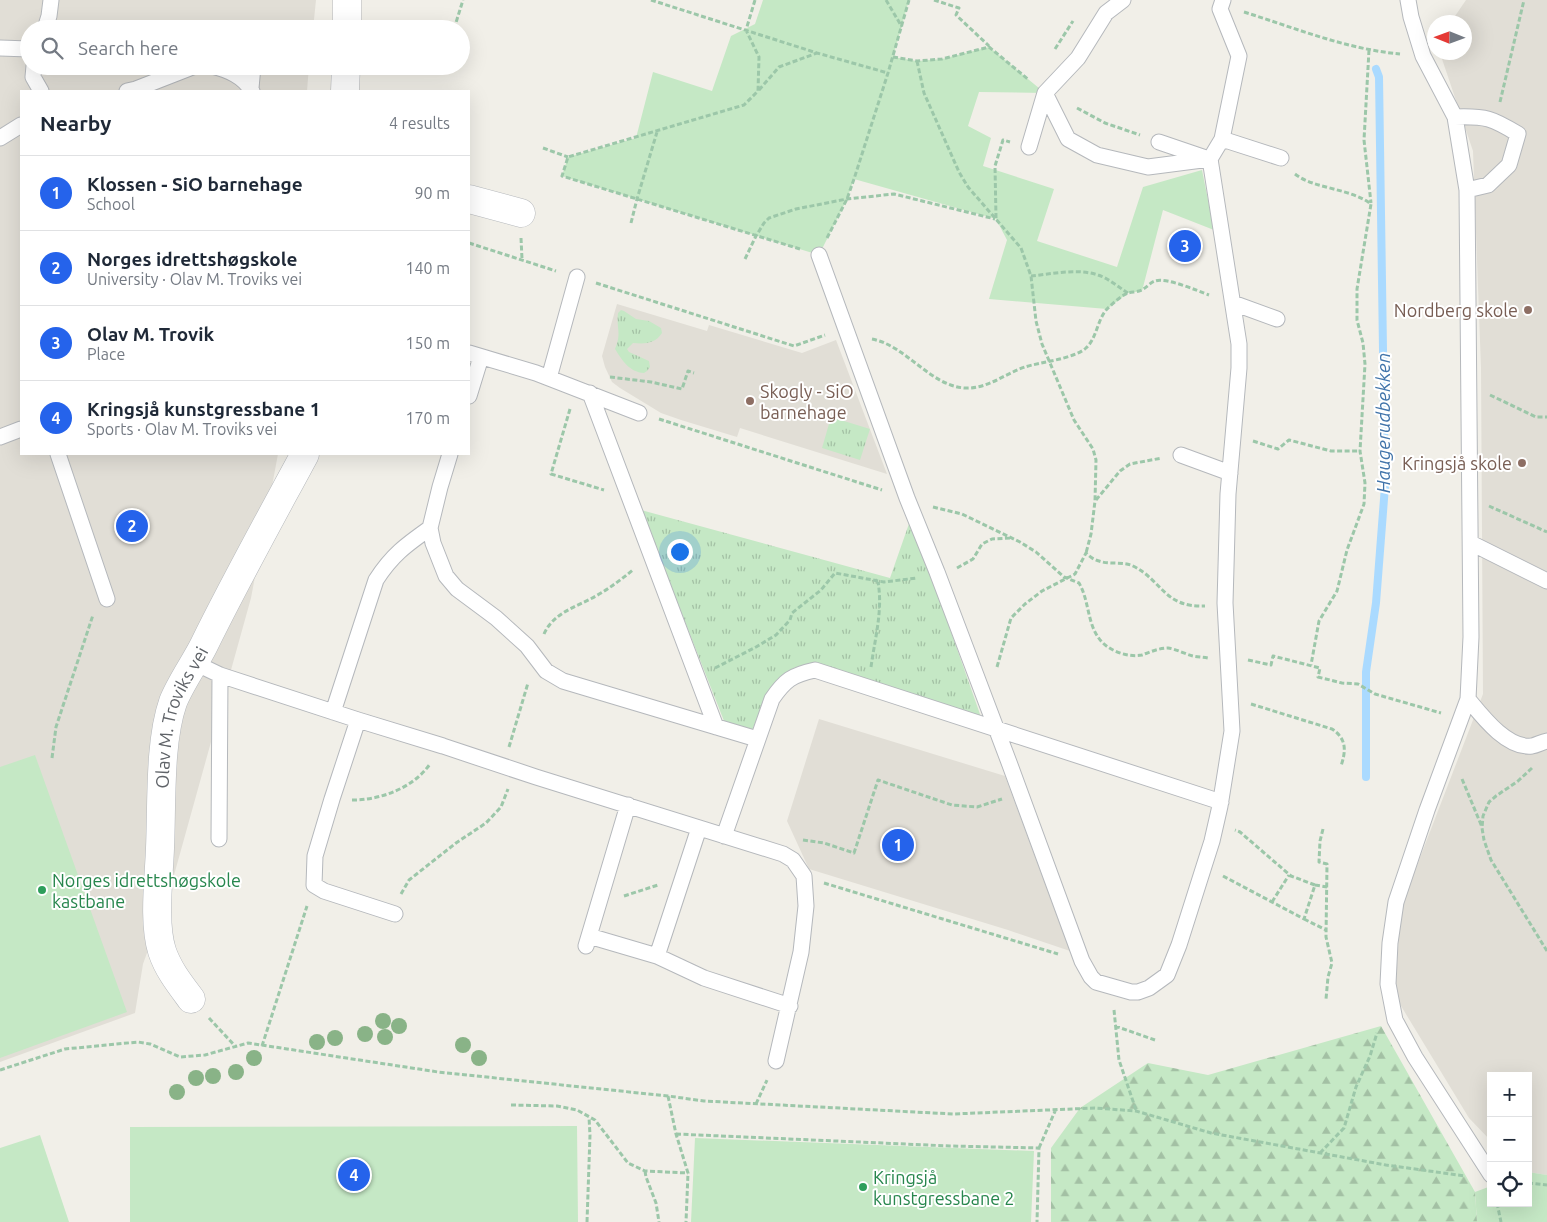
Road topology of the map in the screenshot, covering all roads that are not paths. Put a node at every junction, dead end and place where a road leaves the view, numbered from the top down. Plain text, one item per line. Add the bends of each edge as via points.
1 (51, 0) edge
2 (347, 0) edge
3 (1123, 0) edge
4 (1408, 0) edge
5 (1222, 4) edge
6 (47, 20) edge
7 (347, 20) edge
8 (0, 48) edge
9 (20, 49) edge
10 (33, 75) edge
11 (173, 75) edge
12 (236, 75) edge
13 (252, 75) edge
14 (346, 75) edge
15 (40, 90) edge
16 (132, 90) edge
17 (251, 90) edge
18 (346, 90) edge
19 (1045, 93) junction
20 (1455, 117) junction
21 (20, 126) edge
22 (0, 138) edge
23 (1222, 140) junction
24 (1159, 142) road end
25 (1029, 147) road end
26 (1281, 158) road end
27 (1210, 159) junction
28 (1467, 190) junction
29 (470, 198) edge
30 (521, 213) dead end
31 (818, 255) road end
32 (577, 277) road end
33 (1233, 303) junction
34 (1277, 319) dead end
35 (475, 355) edge
36 (549, 378) junction
37 (470, 389) edge
38 (583, 391) junction
39 (639, 413) road end
40 (20, 429) edge
41 (0, 437) edge
42 (1181, 454) road end
43 (58, 455) edge
44 (304, 455) edge
45 (450, 455) edge
46 (1230, 473) junction
47 (430, 528) junction
48 (1471, 543) junction
49 (1547, 581) edge
50 (105, 592) road end
51 (195, 663) junction
52 (220, 675) junction
53 (1468, 699) junction
54 (333, 712) junction
55 (358, 720) junction
56 (716, 727) junction
57 (997, 730) junction
58 (756, 739) junction
59 (1547, 741) edge
60 (1220, 802) junction
61 (628, 805) junction
62 (699, 828) junction
63 (724, 836) junction
64 (218, 839) dead end
65 (395, 914) road end
66 (657, 956) junction
67 (191, 999) road end
68 (790, 1006) junction
69 (776, 1061) road end
70 (1487, 1169) edge

1 - 6 lane
2 - 7 street
3 - 19 lane via 1106,13 1078,58
4 - 20 lane via 1423,56
5 - 23 lane via 1239,56
8 - 9 lane
10 - 15 lane
11 - 16 lane
12 - 17 lane
13 - 17 lane
14 - 18 street
19 - 25 lane
19 - 27 lane via 1068,139 1097,155 1148,167
20 - 28 lane
20 - 28 lane via 1495,120 1518,134 1509,165 1488,185
21 - 22 lane
23 - 26 lane
23 - 27 lane
24 - 27 lane
27 - 33 lane
28 - 48 lane
29 - 30 street
31 - 57 lane
32 - 36 lane
33 - 34 lane
33 - 46 lane via 1239,368
35 - 36 lane
35 - 37 lane
36 - 38 lane
38 - 39 lane
38 - 56 lane via 631,498
40 - 41 lane
42 - 46 lane
43 - 50 lane
44 - 51 street, Olav M. Troviks vei
45 - 47 lane
46 - 60 lane via 1225,602 1232,731
47 - 54 lane via 404,546 376,580
47 - 56 lane via 446,576 457,589 527,646 546,672 563,681
48 - 49 lane
48 - 53 lane
51 - 52 lane
51 - 67 street, Olav M. Troviks vei via 174,699 166,731 157,917 161,949 170,972
52 - 54 lane
52 - 64 lane
53 - 59 lane via 1494,728 1514,744 1531,746
53 - 70 lane via 1396,902 1388,984 1396,1020 1415,1057
54 - 55 lane
55 - 61 lane
55 - 65 lane via 315,856 314,885
56 - 58 lane
57 - 58 lane via 815,670 799,673 783,684 772,699
57 - 60 lane
57 - 60 lane via 1082,961 1096,982 1111,987 1138,992 1167,975 1212,841
58 - 63 lane
61 - 62 lane
61 - 66 lane via 588,941
62 - 63 lane
62 - 66 lane
63 - 68 lane via 783,854 793,860 804,876 806,906
66 - 68 lane via 704,978
68 - 69 lane

